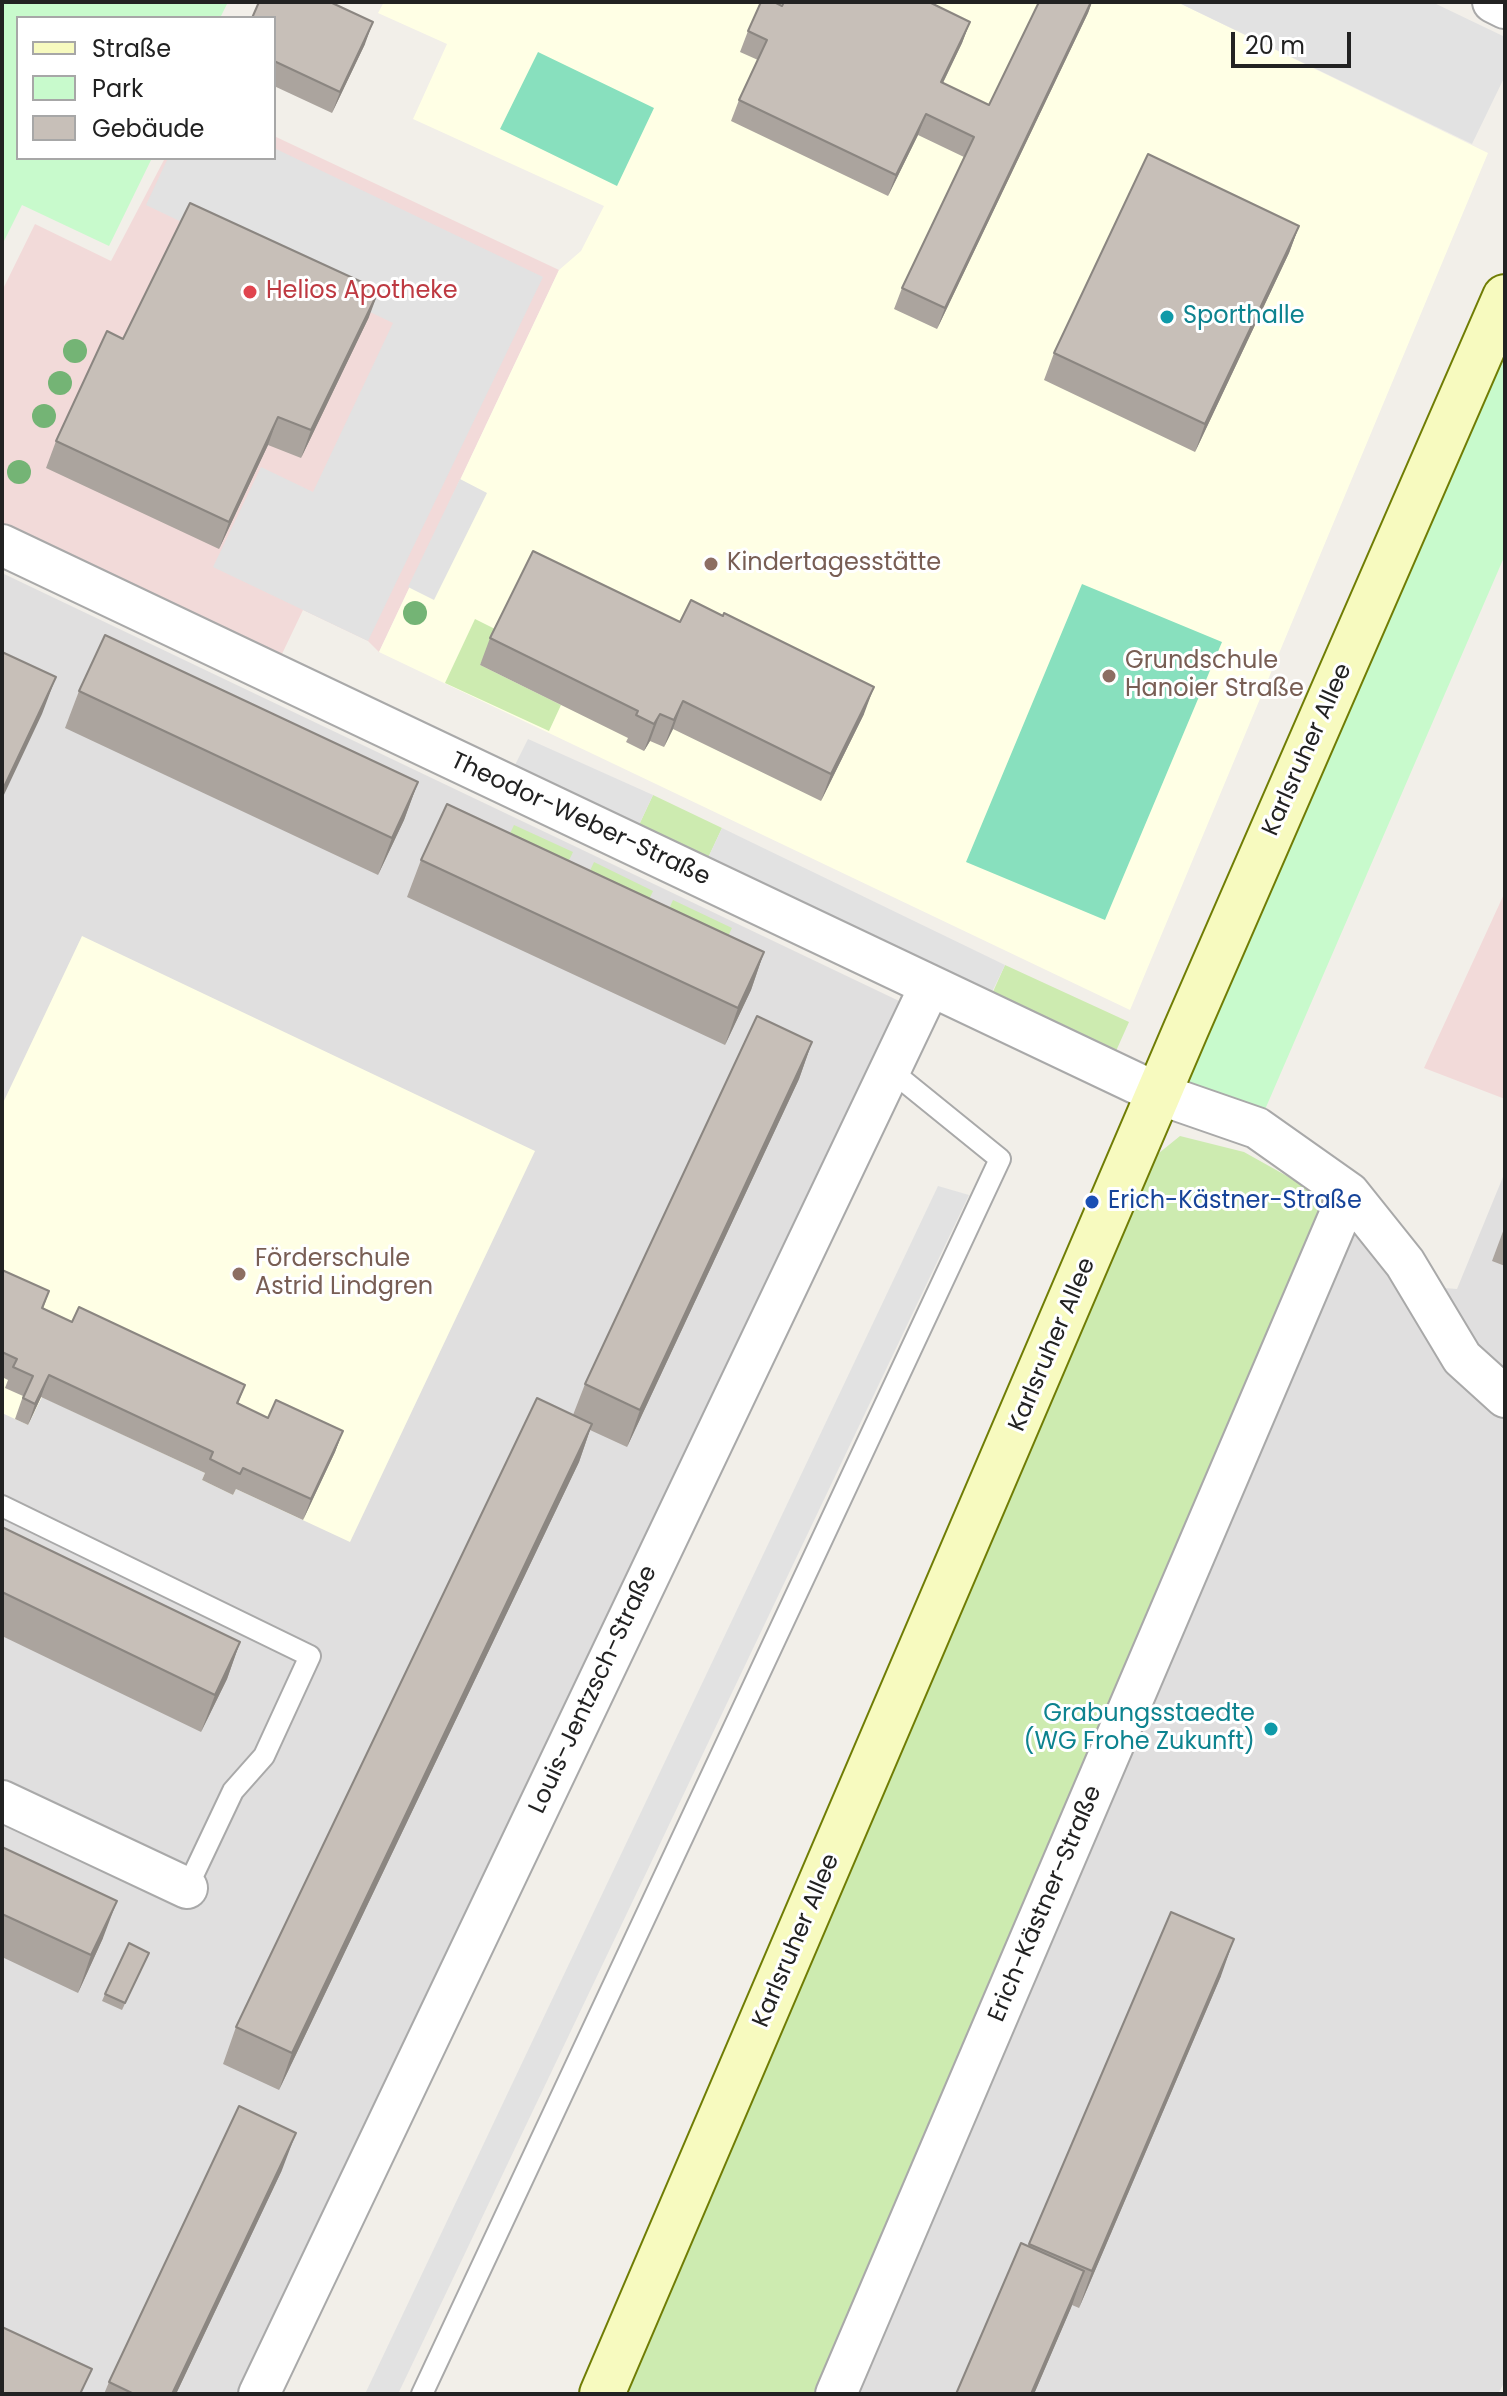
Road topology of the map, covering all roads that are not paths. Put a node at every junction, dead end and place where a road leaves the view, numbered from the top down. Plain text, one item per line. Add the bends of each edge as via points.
1 (1493, 2) edge
2 (1505, 8) edge
3 (1505, 297) edge
4 (2, 545) edge
5 (930, 986) junction
6 (889, 1069) junction
7 (1159, 1094) junction
8 (1349, 1193) junction
9 (1505, 1397) edge
10 (2, 1506) edge
11 (2, 1801) edge
12 (187, 1888) joint
13 (259, 2394) edge
14 (422, 2394) edge
15 (602, 2394) edge
16 (836, 2394) edge

1 - 2 street
3 - 7 street, Karlsruher Allee
4 - 5 street, Theodor-Weber-Straße
5 - 6 street, Louis-Jentzsch-Straße
5 - 7 street, Theodor-Weber-Straße
6 - 13 street, Louis-Jentzsch-Straße
6 - 14 lane via 1000,1159
7 - 8 street via 1257,1128
7 - 15 street, Karlsruher Allee
8 - 9 street via 1405,1263 1462,1358
8 - 16 street, Erich-Kästner-Straße
10 - 12 lane via 310,1656 264,1756 233,1791
11 - 12 street

